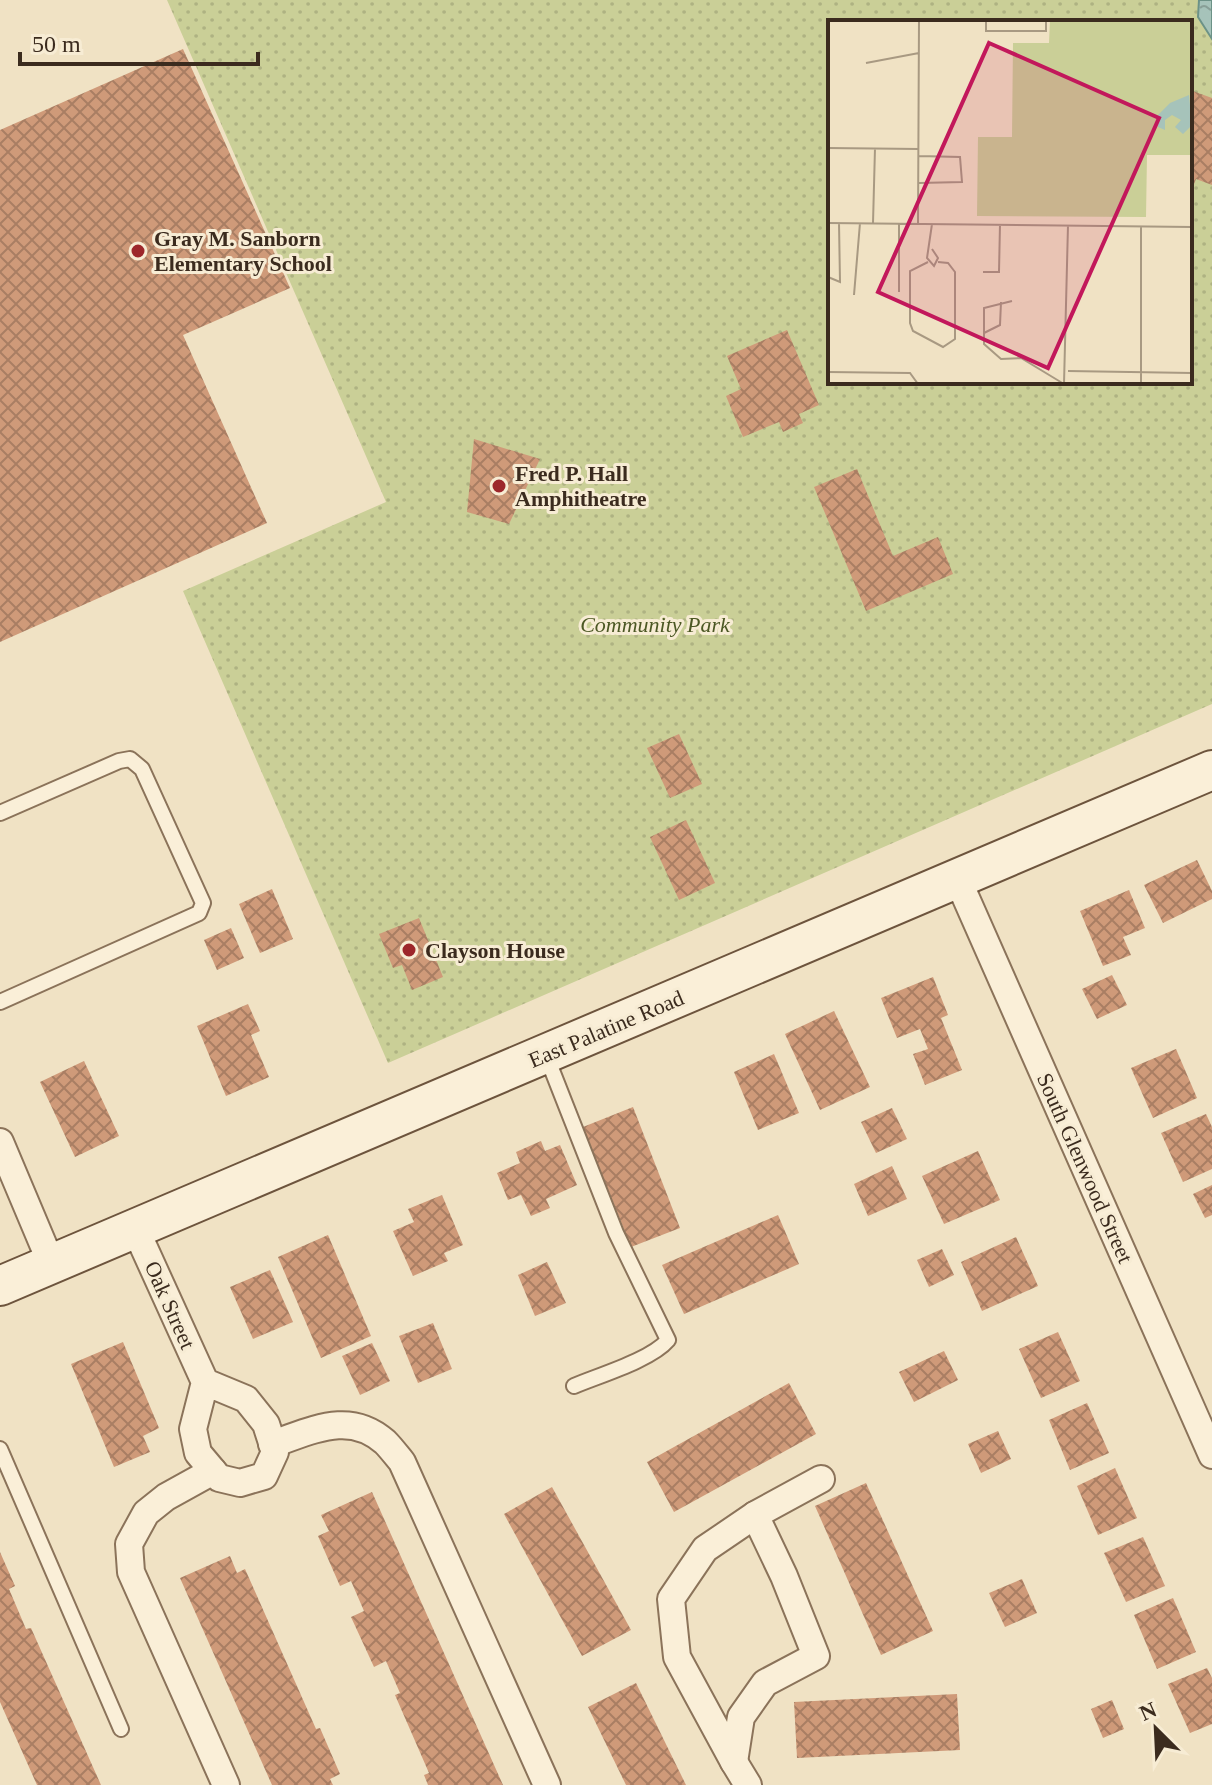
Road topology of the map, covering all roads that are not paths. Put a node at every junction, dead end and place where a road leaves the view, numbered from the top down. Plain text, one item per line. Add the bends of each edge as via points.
1 (1212, 770) edge
2 (0, 813) edge
3 (958, 880) junction
4 (0, 1002) edge
5 (546, 1055) junction
6 (0, 1142) edge
7 (135, 1228) junction
8 (51, 1263) junction
9 (0, 1286) edge
10 (205, 1382) junction
11 (574, 1386) dead end
12 (272, 1444) junction
13 (0, 1449) edge
14 (1212, 1455) edge
15 (213, 1471) junction
16 (821, 1479) dead end
17 (755, 1515) junction
18 (121, 1729) dead end
19 (734, 1762) junction
20 (226, 1785) edge
21 (547, 1785) edge
22 (748, 1785) edge

1 - 3 main road, East Palatine Road
2 - 4 lane via 130,759 142,769 203,903 199,913
3 - 5 main road, East Palatine Road
3 - 14 street, South Glenwood Street
5 - 7 main road, East Palatine Road
5 - 11 lane via 616,1233 668,1340 650,1355
6 - 8 street
7 - 8 main road, East Palatine Road
7 - 10 street, Oak Street
8 - 9 main road, East Palatine Road
10 - 12 street via 246,1399 266,1424
10 - 15 street via 193,1429 198,1453
12 - 15 street via 275,1452 264,1476 240,1483
12 - 21 street via 336,1423 366,1429 402,1462
13 - 18 lane
15 - 20 street via 146,1513 129,1544 131,1572
16 - 17 street
17 - 19 street via 816,1656 765,1683 741,1717
17 - 19 street via 705,1549 671,1599 677,1657
19 - 22 street

